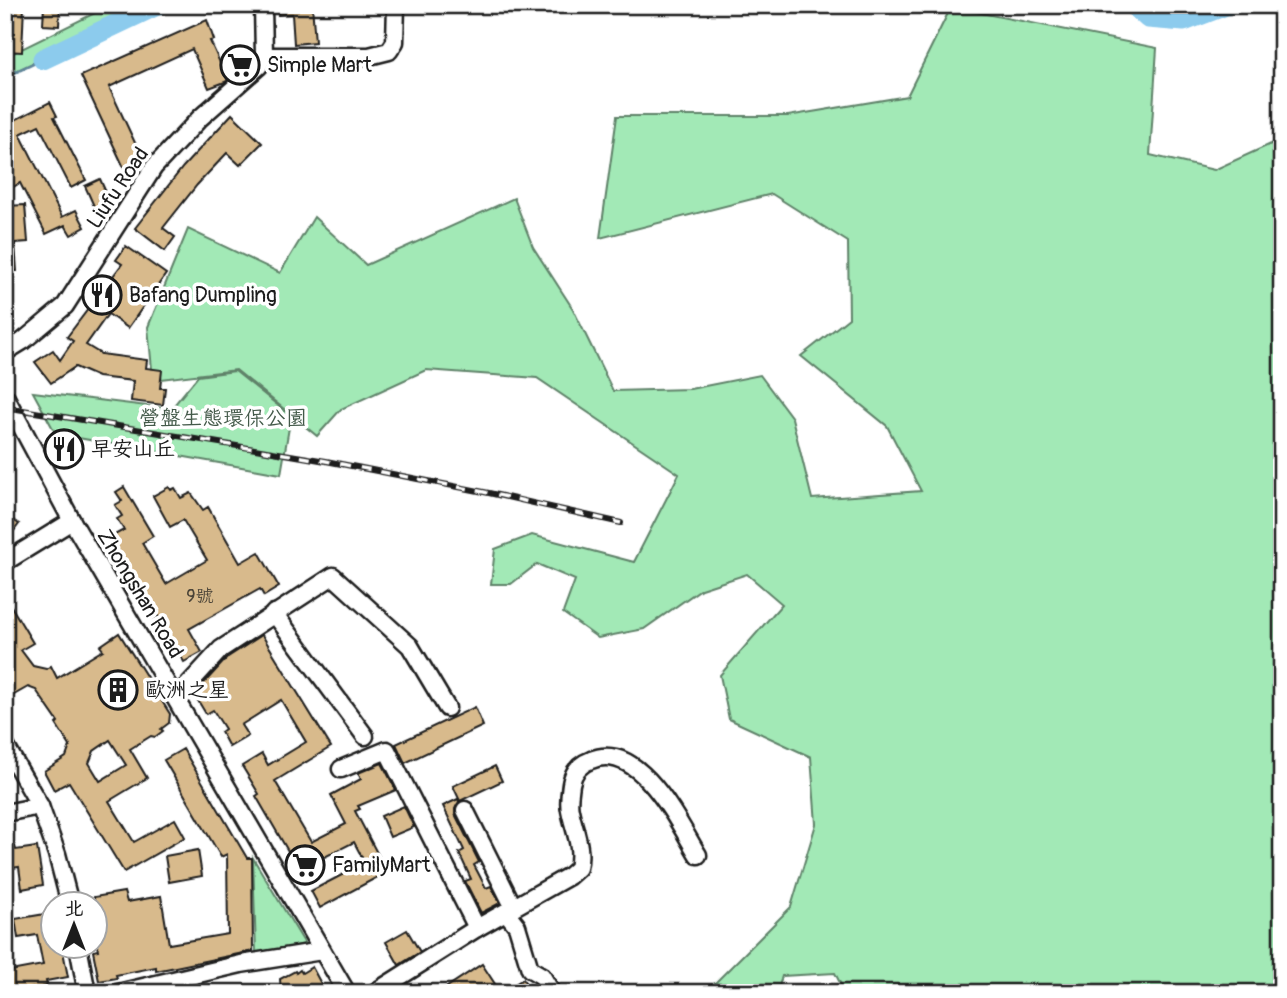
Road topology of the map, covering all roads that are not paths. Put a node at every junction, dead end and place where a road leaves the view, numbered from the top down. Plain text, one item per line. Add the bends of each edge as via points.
1 (263, 5) edge
2 (396, 5) edge
3 (264, 56) junction
4 (5, 352) edge
5 (5, 396) edge
6 (72, 521) junction
7 (5, 562) edge
8 (274, 613) junction
9 (176, 698) junction
10 (447, 708) dead end
11 (365, 736) dead end
12 (5, 745) edge
13 (341, 769) dead end
14 (40, 806) junction
15 (465, 810) dead end
16 (5, 813) edge
17 (698, 855) dead end
18 (66, 890) edge
19 (510, 909) junction
20 (477, 928) junction
21 (322, 951) junction
22 (81, 960) edge
23 (87, 993) edge
24 (118, 993) edge
25 (348, 993) edge
26 (374, 993) edge
27 (552, 993) edge

1 - 3 street
2 - 3 street via 395,42 389,51 369,56
3 - 4 street, Liufu Road via 154,167 65,306
5 - 6 street, Zhongshan Road
6 - 7 street
6 - 9 street, Zhongshan Road
8 - 9 street via 221,649
8 - 10 street via 333,576 410,646
8 - 11 street
9 - 21 street, Zhongshan Road
12 - 14 street
13 - 20 street via 387,750
14 - 16 street
14 - 18 street
15 - 19 street
17 - 19 street via 659,791 623,760 601,756 587,761 572,780 569,807 581,848 578,868
19 - 20 street
19 - 27 street via 530,969 542,976
20 - 26 street
21 - 24 street via 241,964
21 - 25 street, Zhongshan Road
22 - 23 street

